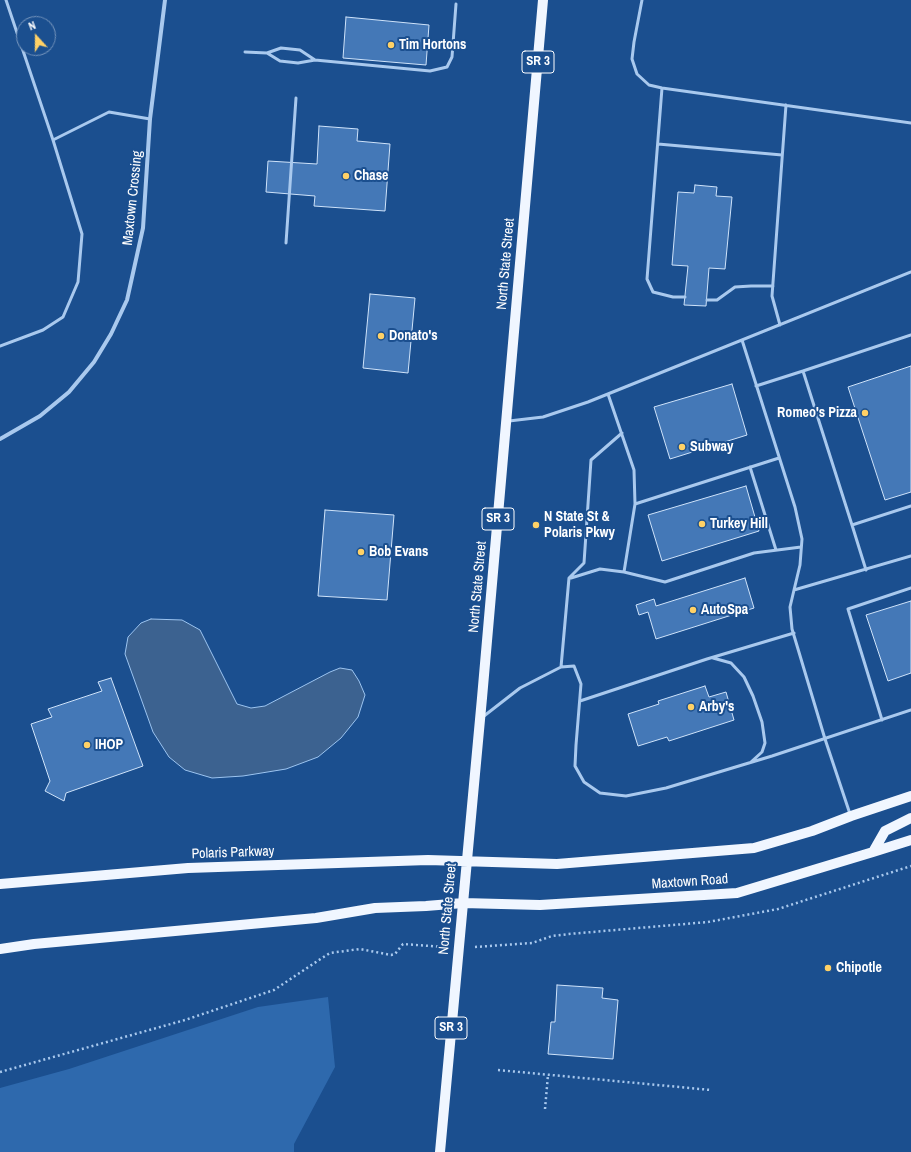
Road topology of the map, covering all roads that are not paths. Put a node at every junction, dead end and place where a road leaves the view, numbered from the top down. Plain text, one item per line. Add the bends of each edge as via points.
1 (6, 0) edge
2 (165, 0) edge
3 (543, 0) edge
4 (642, 0) edge
5 (456, 4) dead end
6 (245, 52) dead end
7 (267, 53) junction
8 (315, 60) junction
9 (662, 88) junction
10 (296, 98) dead end
11 (786, 106) junction
12 (150, 119) junction
13 (911, 123) edge
14 (53, 140) junction
15 (658, 144) junction
16 (782, 155) junction
17 (286, 243) dead end
18 (911, 272) edge
19 (773, 286) junction
20 (685, 297) dead end
21 (707, 300) dead end
22 (780, 325) junction
23 (911, 336) edge
24 (742, 340) junction
25 (0, 346) edge
26 (802, 371) junction
27 (756, 386) junction
28 (608, 394) junction
29 (507, 421) junction
30 (622, 433) junction
31 (0, 439) edge
32 (779, 458) junction
33 (750, 467) junction
34 (635, 504) junction
35 (911, 506) edge
36 (852, 525) junction
37 (801, 547) junction
38 (776, 550) junction
39 (911, 556) edge
40 (866, 570) junction
41 (624, 572) junction
42 (569, 578) junction
43 (911, 588) edge
44 (794, 590) junction
45 (794, 633) junction
46 (712, 657) junction
47 (561, 667) junction
48 (580, 701) junction
49 (911, 710) edge
50 (481, 718) junction
51 (882, 720) junction
52 (825, 739) junction
53 (749, 763) junction
54 (911, 796) edge
55 (851, 816) junction
56 (911, 818) edge
57 (911, 840) edge
58 (874, 852) junction
59 (467, 862) junction
60 (0, 884) edge
61 (463, 902) junction
62 (0, 949) edge
63 (440, 1152) edge

1 - 14 lane
2 - 12 street, Maxtown Crossing
3 - 29 main road, North State Street / SR 3
4 - 9 lane via 632,59 637,74 649,85
5 - 8 lane via 452,57 447,67 430,71
6 - 7 lane
7 - 8 lane via 280,61 298,63
7 - 8 lane via 281,48 300,50
9 - 11 lane
9 - 15 lane
10 - 17 lane
11 - 13 lane
11 - 16 lane
12 - 14 lane via 109,112
12 - 31 street, Maxtown Crossing via 143,228 128,300 94,362 69,392 40,416
14 - 25 lane via 82,234 78,282 63,317 43,330
15 - 16 lane
15 - 20 lane via 647,279 653,292 672,297
16 - 19 lane
18 - 22 lane
19 - 21 lane via 735,288 716,300
19 - 22 lane via 772,296
22 - 24 lane
23 - 26 lane
24 - 27 lane
24 - 28 lane
26 - 27 lane
26 - 36 lane
27 - 32 lane
28 - 29 lane via 543,417
28 - 30 lane
29 - 50 main road, North State Street / SR 3
30 - 34 lane via 634,470
30 - 42 lane via 591,460 584,562
32 - 33 lane
32 - 37 lane via 795,508 802,539
33 - 34 lane
33 - 38 lane
34 - 41 lane
35 - 36 lane
36 - 40 lane
37 - 38 lane
37 - 44 lane
38 - 41 lane via 754,553 666,582
39 - 40 lane
40 - 44 lane
41 - 42 lane via 600,569
42 - 47 lane
43 - 51 lane via 848,609
44 - 45 lane via 790,607
45 - 46 lane
45 - 52 lane
46 - 48 lane
46 - 53 lane via 731,663 744,677 760,715 766,742 762,752
47 - 48 lane via 574,666 581,684
47 - 50 lane via 520,688
48 - 53 lane via 575,766 584,782 600,793 626,796 658,790
49 - 51 lane
50 - 59 main road, North State Street / SR 3
51 - 52 lane
52 - 53 lane
52 - 55 lane
54 - 55 main road, Maxtown Road
55 - 59 main road, Maxtown Road via 812,831 754,848 557,864
56 - 58 main road via 885,831
57 - 58 main road, Maxtown Road
58 - 61 main road, Maxtown Road via 738,893 540,905
59 - 60 main road, Polaris Parkway via 428,860 188,868
59 - 61 main road, North State Street / SR 3
61 - 62 main road via 375,908 316,918
61 - 63 main road, North State Street / SR 3

